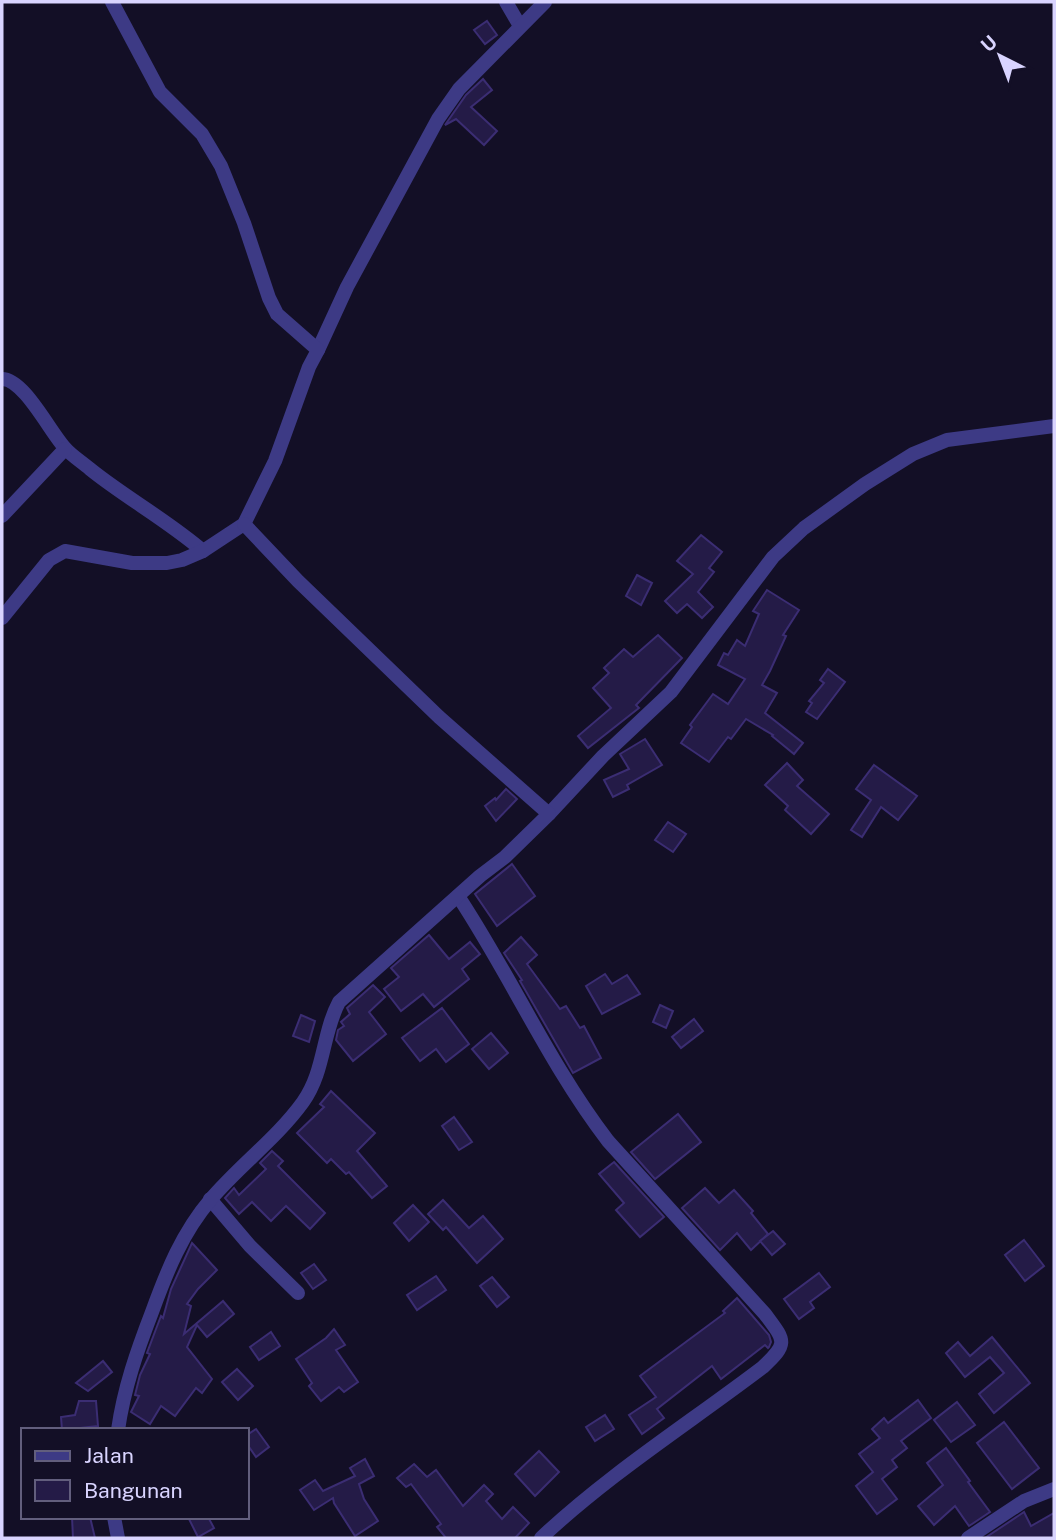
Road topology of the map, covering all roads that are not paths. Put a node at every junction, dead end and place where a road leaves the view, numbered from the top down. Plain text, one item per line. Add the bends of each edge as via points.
1 (112, 2) edge
2 (506, 2) edge
3 (545, 2) edge
4 (520, 26) junction
5 (318, 351) junction
6 (2, 379) edge
7 (1054, 426) edge
8 (65, 449) junction
9 (2, 516) edge
10 (244, 524) junction
11 (203, 551) junction
12 (2, 618) edge
13 (549, 814) junction
14 (458, 896) junction
15 (210, 1199) junction
16 (298, 1293) dead end
17 (118, 1428) edge
18 (1054, 1489) edge
19 (114, 1519) edge
20 (118, 1538) edge
21 (541, 1538) edge
22 (968, 1538) edge

1 - 5 street via 160,93 202,134 221,166 277,314
2 - 4 street
3 - 4 street
4 - 5 street via 459,89 438,118 347,287
5 - 10 street
6 - 8 street via 23,392
7 - 13 street via 947,440 891,467 821,516 773,557 671,692
8 - 9 street
8 - 11 street
10 - 11 street
10 - 13 street via 439,717
11 - 12 street via 148,564 65,551 49,559
13 - 14 street
14 - 15 street via 339,1002 331,1017 321,1066 304,1101
14 - 21 street via 587,1114 783,1340 778,1354 763,1367 642,1455
15 - 16 street
15 - 17 street via 169,1266 127,1380
18 - 22 street via 1024,1501
19 - 20 street

